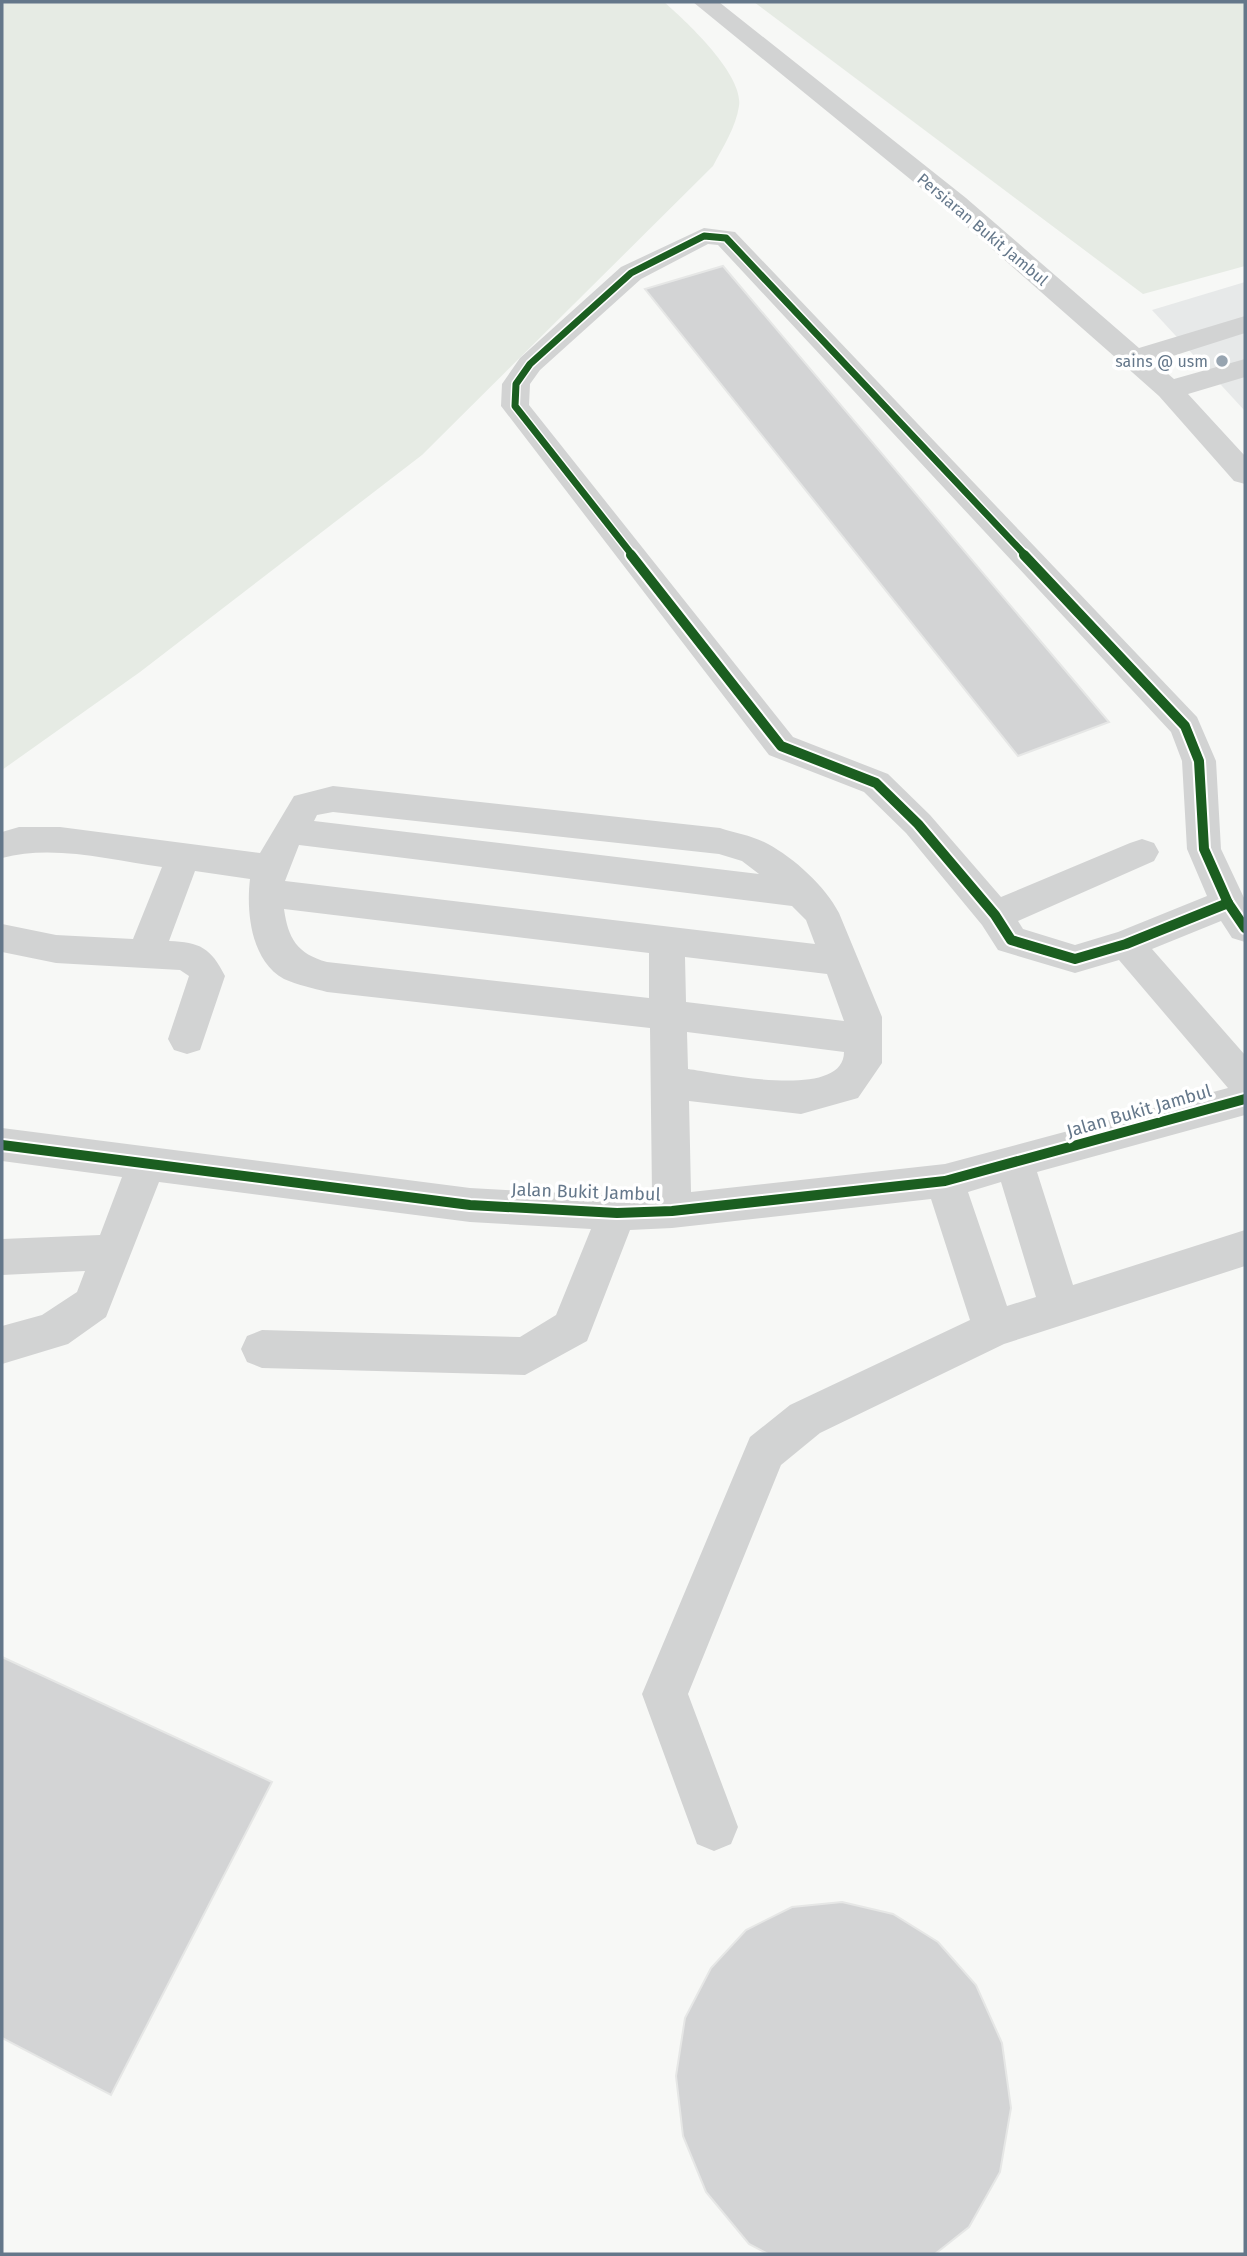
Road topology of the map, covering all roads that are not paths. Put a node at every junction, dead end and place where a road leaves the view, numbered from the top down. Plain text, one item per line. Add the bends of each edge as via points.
1 (705, 2) edge
2 (1245, 324) edge
3 (1134, 359) junction
4 (1245, 368) edge
5 (1169, 390) junction
6 (1245, 474) edge
7 (2, 845) edge
8 (1142, 852) dead end
9 (184, 856) junction
10 (269, 881) junction
11 (995, 915) junction
12 (1237, 915) edge
13 (2, 938) edge
14 (667, 939) junction
15 (1126, 944) junction
16 (146, 952) junction
17 (840, 961) junction
18 (668, 1015) junction
19 (187, 1039) dead end
20 (864, 1039) junction
21 (1245, 1081) edge
22 (670, 1083) junction
23 (1245, 1099) edge
24 (2, 1145) edge
25 (147, 1162) junction
26 (1015, 1164) junction
27 (945, 1181) junction
28 (672, 1212) junction
29 (617, 1213) junction
30 (1245, 1248) edge
31 (113, 1252) junction
32 (2, 1257) edge
33 (1060, 1307) junction
34 (994, 1329) junction
35 (2, 1345) edge
36 (262, 1349) dead end
37 (713, 1826) dead end

1 - 3 street, Persiaran Bukit Jambul via 957,204
2 - 3 street
3 - 5 street, Persiaran Bukit Jambul
4 - 5 street
5 - 6 street, Persiaran Bukit Jambul
7 - 9 street via 19,840 60,840
8 - 11 street
9 - 10 street
9 - 16 street
10 - 14 street
10 - 17 street via 306,805 333,799 720,841 754,852 784,874 821,913
10 - 18 street via 266,925 294,967 327,977
11 - 12 street via 918,824 876,783 782,746 515,406 516,384 530,364 621,282 705,236 726,238 1185,726 1199,761 1204,849
11 - 15 street via 1010,940 1075,959
12 - 15 street
13 - 16 street via 56,949
14 - 17 street
14 - 18 street
15 - 21 street
16 - 19 street via 187,956 201,965 207,976
17 - 20 street via 863,1017
18 - 20 street
18 - 22 street
20 - 22 street via 863,1063 845,1087 801,1098
22 - 28 street
23 - 26 street, Jalan Bukit Jambul
24 - 25 street, Jalan Bukit Jambul
25 - 29 street, Jalan Bukit Jambul via 470,1205
25 - 31 street
26 - 27 street, Jalan Bukit Jambul
26 - 33 street
27 - 28 street, Jalan Bukit Jambul
27 - 34 street
28 - 29 street, Jalan Bukit Jambul
29 - 36 street via 572,1328 525,1356
30 - 33 street
31 - 32 street
31 - 35 street via 92,1304 53,1331
33 - 34 street
34 - 37 street via 805,1419 765,1451 665,1694

